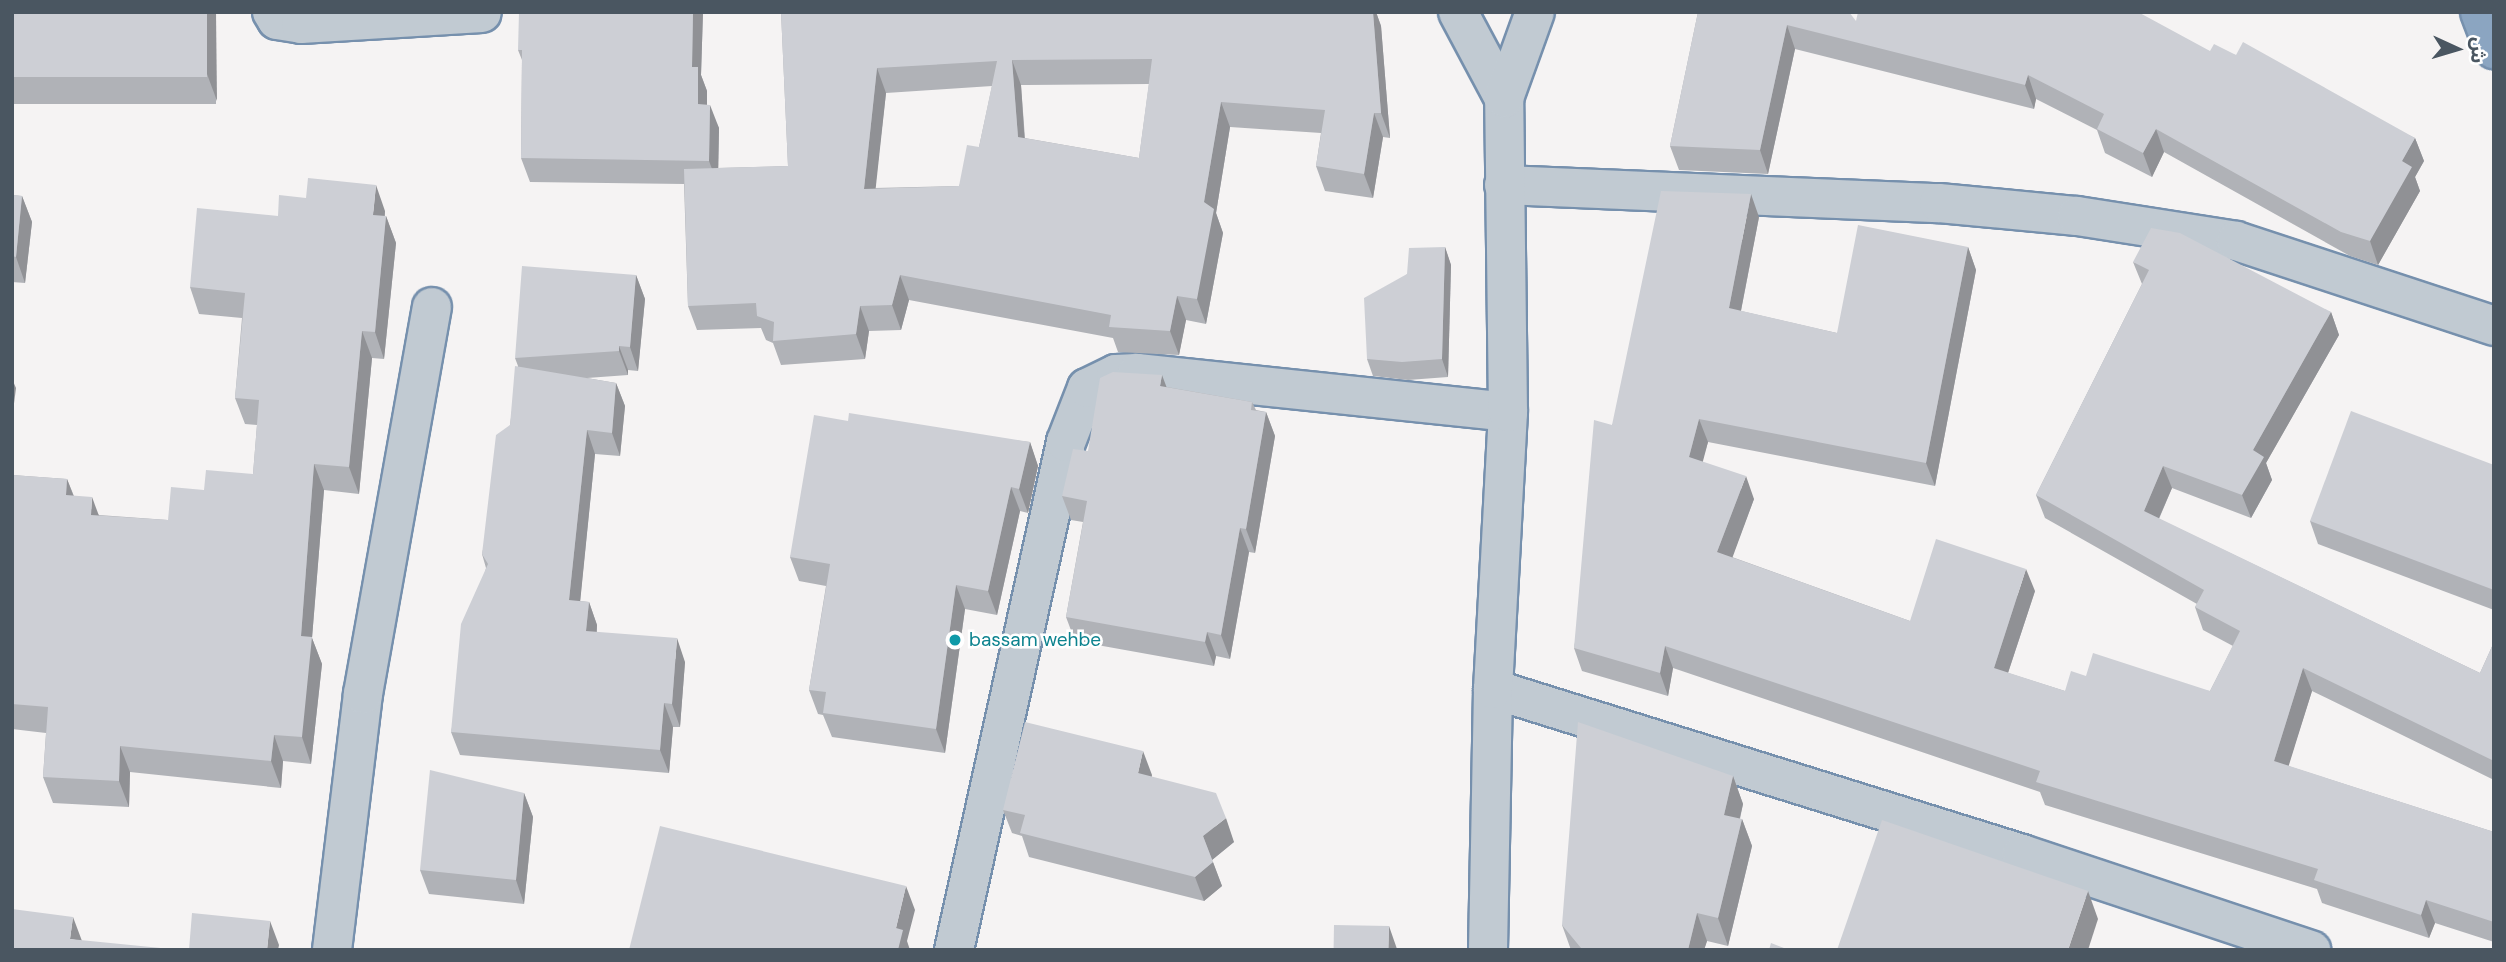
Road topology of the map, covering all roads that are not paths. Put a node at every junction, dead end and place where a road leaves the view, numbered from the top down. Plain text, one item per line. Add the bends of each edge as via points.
1 (272, 12) edge
2 (1458, 12) edge
3 (1535, 12) edge
4 (2480, 12) edge
5 (482, 13) edge
6 (2494, 49) edge
7 (1504, 98) junction
8 (1504, 185) junction
9 (432, 307) dead end
10 (2494, 326) edge
11 (1508, 412) junction
12 (1493, 689) junction
13 (331, 950) edge
14 (954, 950) edge
15 (1488, 950) edge
16 (2311, 950) edge

1 - 5 street via 277,20 301,24
2 - 7 street
3 - 7 street
4 - 6 highway
7 - 8 street
8 - 10 street via 1939,203 2077,216 2236,241
8 - 11 street
9 - 13 street via 363,694
11 - 12 street
11 - 14 street via 1137,373 1116,374 1087,388 1066,442
12 - 15 street
12 - 16 street via 2022,854

